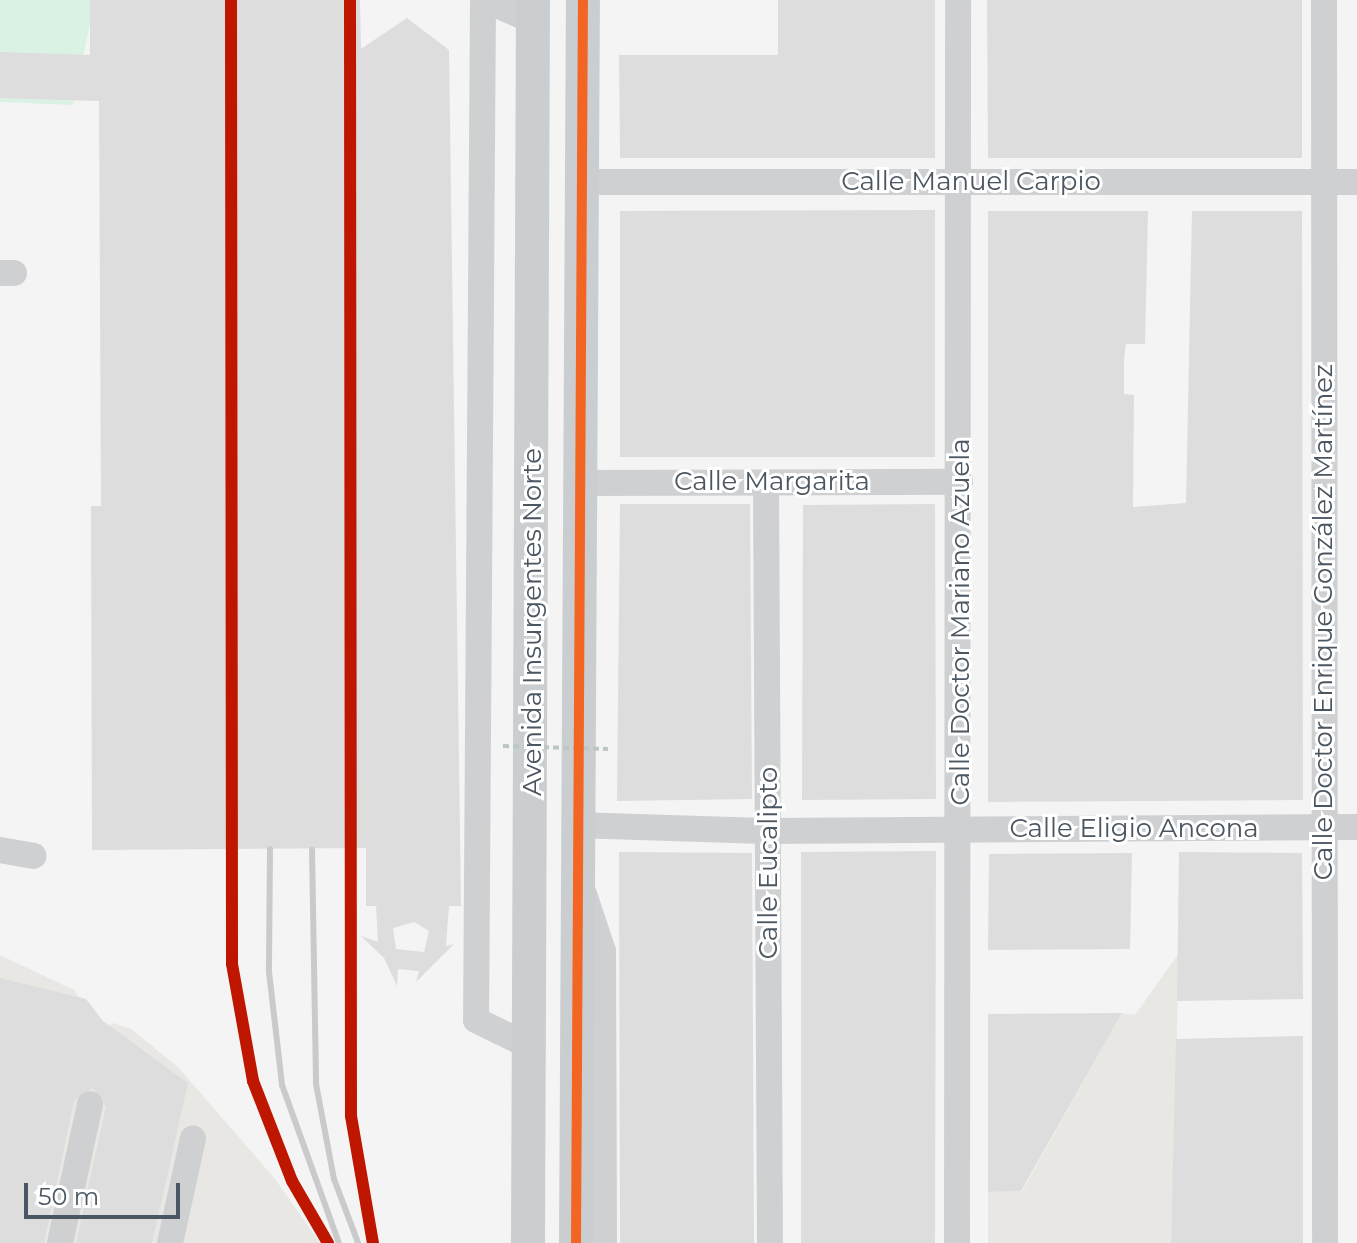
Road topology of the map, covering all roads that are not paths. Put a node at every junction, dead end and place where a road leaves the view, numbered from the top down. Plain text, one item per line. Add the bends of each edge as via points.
1 (484, 0) edge
2 (583, 0) edge
3 (958, 0) edge
4 (1324, 0) edge
5 (533, 10) edge
6 (585, 182) junction
7 (958, 182) junction
8 (1324, 182) junction
9 (1357, 182) edge
10 (766, 482) junction
11 (960, 482) junction
12 (585, 483) junction
13 (575, 825) junction
14 (1324, 827) junction
15 (1357, 827) edge
16 (962, 830) junction
17 (769, 831) junction
18 (0, 850) edge
19 (33, 856) dead end
20 (575, 865) junction
21 (531, 1047) junction
22 (90, 1104) dead end
23 (193, 1138) dead end
24 (60, 1243) edge
25 (170, 1243) edge
26 (528, 1243) edge
27 (576, 1243) edge
28 (604, 1243) edge
29 (770, 1243) edge
30 (957, 1243) edge
31 (1325, 1243) edge

1 - 5 street
1 - 21 street via 476,1020
2 - 6 main road, Avenida Insurgentes Norte
3 - 7 street, Calle Doctor Mariano Azuela
4 - 8 street, Calle Doctor Enrique González Martínez
5 - 21 main road, Avenida Insurgentes Norte
6 - 7 street, Calle Manuel Carpio
6 - 12 main road, Avenida Insurgentes Norte
7 - 8 street, Calle Manuel Carpio
7 - 11 street, Calle Doctor Mariano Azuela
8 - 9 street, Calle Manuel Carpio
8 - 14 street, Calle Doctor Enrique González Martínez
10 - 11 street, Calle Margarita
10 - 12 street, Calle Margarita
10 - 17 street, Calle Eucalipto
11 - 16 street, Calle Doctor Mariano Azuela
12 - 13 main road, Avenida Insurgentes Norte
13 - 17 street, Calle Eligio Ancona
13 - 20 main road, Avenida Insurgentes Norte
14 - 15 street, Calle Eligio Ancona
14 - 16 street, Calle Eligio Ancona
14 - 31 street, Calle Doctor Enrique González Martínez
16 - 17 street, Calle Eligio Ancona
16 - 30 street, Calle Doctor Mariano Azuela
17 - 29 street, Calle Eucalipto
18 - 19 street
20 - 27 main road, Avenida Insurgentes Norte
20 - 28 street, Avenida Insurgentes Norte via 603,951
21 - 26 main road, Avenida Insurgentes Norte
22 - 24 street
23 - 25 street

